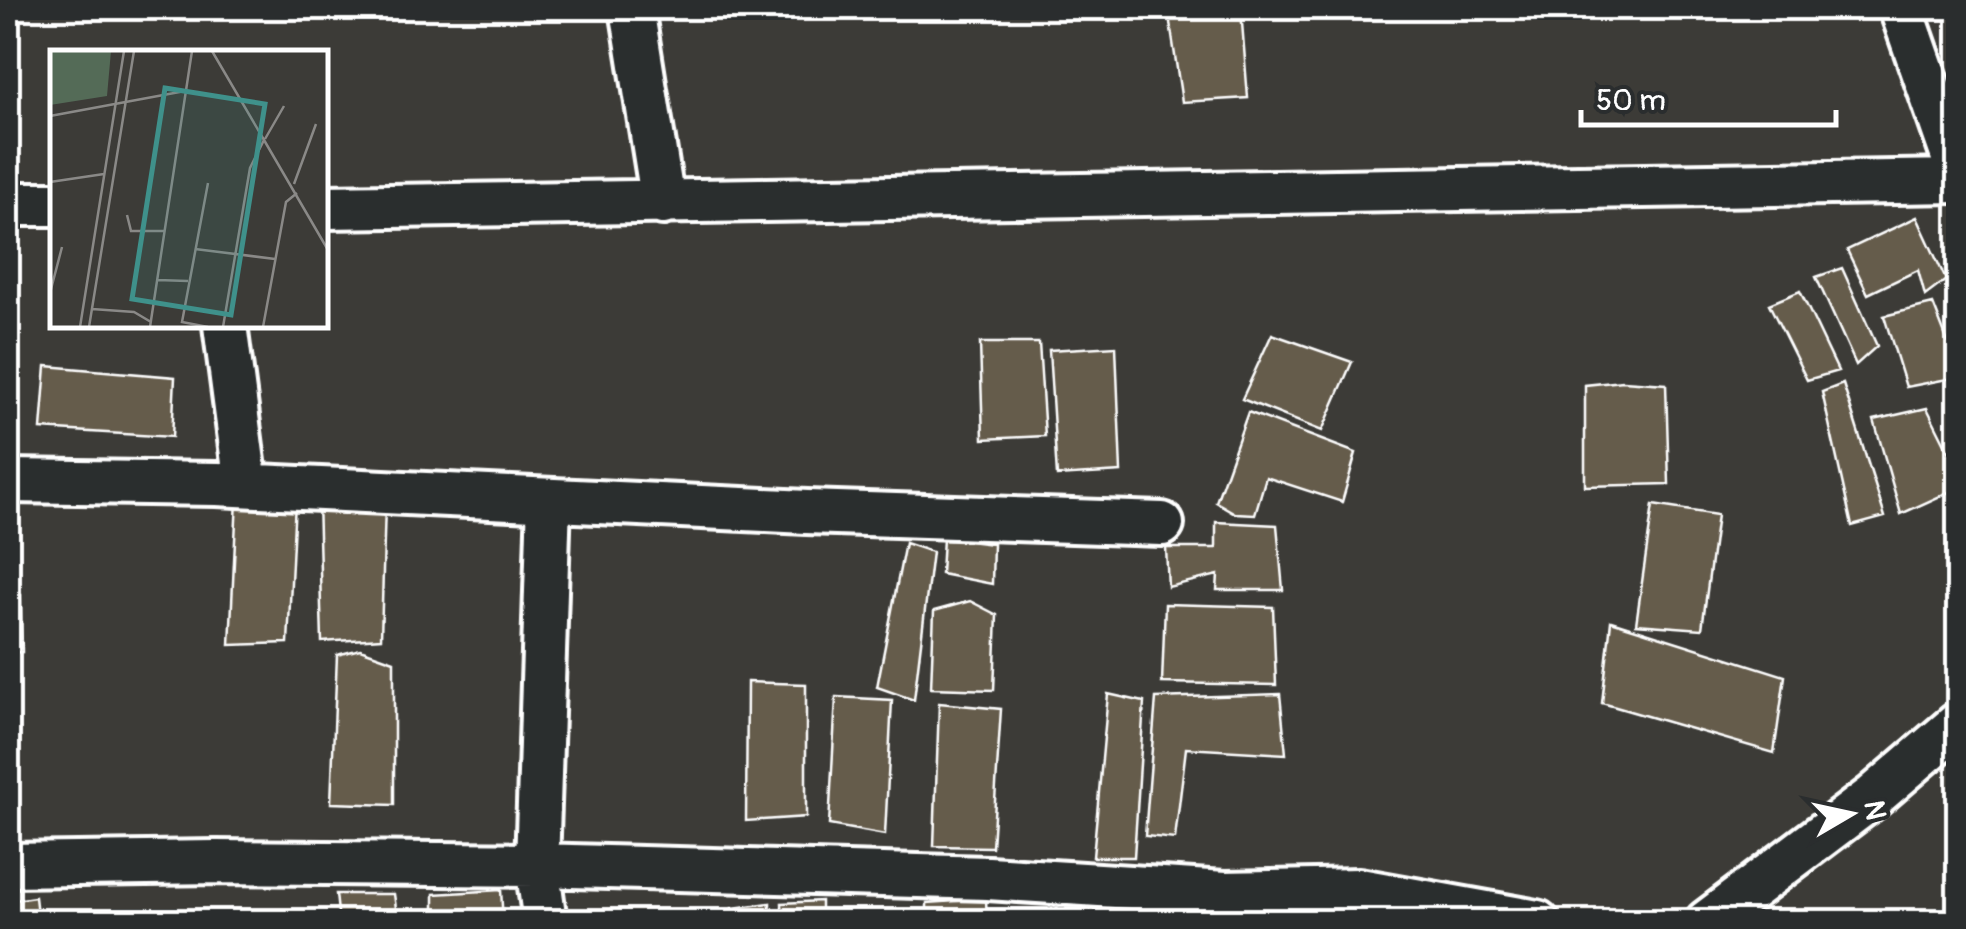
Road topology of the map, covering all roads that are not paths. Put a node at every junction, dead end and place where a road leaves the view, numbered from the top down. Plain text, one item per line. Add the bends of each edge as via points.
1 (632, 8) edge
2 (1901, 8) edge
3 (1958, 170) edge
4 (1958, 181) edge
5 (664, 203) junction
6 (8, 204) edge
7 (50, 204) edge
8 (328, 207) edge
9 (225, 328) edge
10 (8, 481) edge
11 (246, 485) junction
12 (549, 500) junction
13 (1162, 524) dead end
14 (1958, 724) edge
15 (8, 865) edge
16 (537, 865) junction
17 (546, 922) edge
18 (1537, 922) edge
19 (1707, 922) edge

1 - 5 street
2 - 3 street
4 - 5 street
5 - 8 street
6 - 7 street
9 - 11 street
10 - 11 street
11 - 12 street
12 - 13 street
12 - 16 street
14 - 19 street
15 - 16 street
16 - 17 street
16 - 18 street via 988,878 1226,893 1359,890

